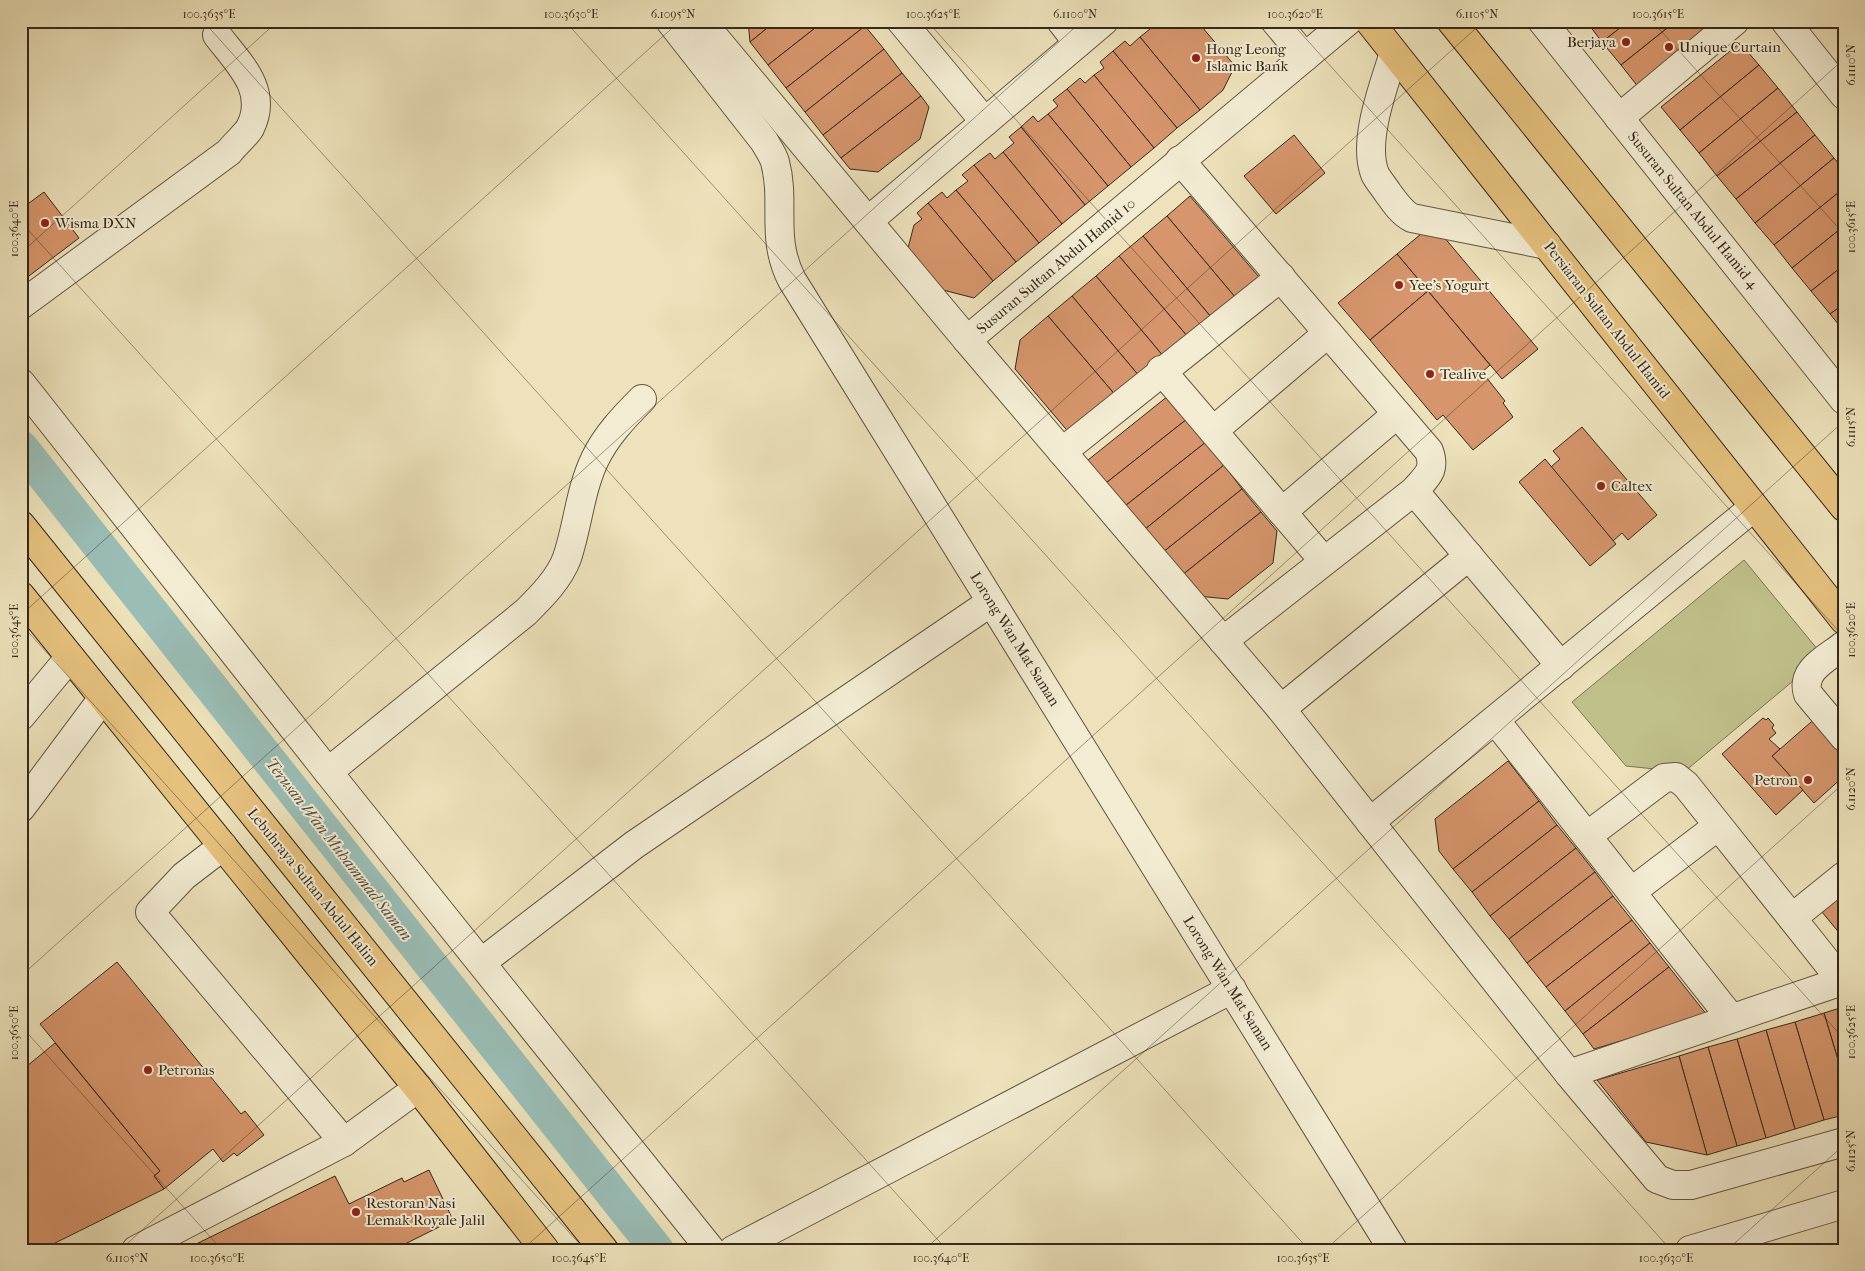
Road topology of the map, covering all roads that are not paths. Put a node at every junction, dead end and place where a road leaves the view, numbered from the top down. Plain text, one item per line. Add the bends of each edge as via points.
1 (670, 21) edge
2 (701, 21) edge
3 (901, 21) edge
4 (1061, 21) edge
5 (1104, 21) edge
6 (1275, 21) edge
7 (1348, 21) edge
8 (1369, 21) edge
9 (1451, 21) edge
10 (1542, 21) edge
11 (1735, 21) edge
12 (1785, 21) edge
13 (217, 35) dead end
14 (1078, 43) junction
15 (1394, 52) junction
16 (1305, 57) junction
17 (1844, 95) edge
18 (1619, 118) junction
19 (985, 122) junction
20 (1180, 160) junction
21 (868, 221) junction
22 (1547, 245) junction
23 (1281, 277) junction
24 (21, 305) edge
25 (1328, 333) junction
26 (968, 340) junction
27 (1161, 370) junction
28 (21, 383) edge
29 (642, 399) dead end
30 (1844, 400) edge
31 (1397, 414) junction
32 (1213, 431) junction
33 (1062, 452) junction
34 (1420, 498) dead end
35 (1754, 507) junction
36 (1844, 507) edge
37 (1282, 512) junction
38 (21, 525) edge
39 (1469, 556) junction
40 (1324, 561) junction
41 (21, 596) edge
42 (991, 602) junction
43 (1844, 620) edge
44 (1223, 641) junction
45 (1844, 645) edge
46 (70, 657) junction
47 (1561, 666) junction
48 (103, 698) junction
49 (1281, 709) junction
50 (21, 716) edge
51 (1495, 720) junction
52 (1844, 737) edge
53 (328, 772) junction
54 (22, 805) edge
55 (1370, 822) junction
56 (1718, 826) junction
57 (1587, 836) junction
58 (223, 846) junction
59 (1844, 876) edge
60 (1632, 892) junction
61 (1792, 918) junction
62 (482, 962) junction
63 (1843, 982) edge
64 (1232, 989) junction
65 (1731, 1018) junction
66 (1569, 1074) junction
67 (418, 1088) junction
68 (344, 1142) junction
69 (1844, 1142) edge
70 (1844, 1204) edge
71 (136, 1250) edge
72 (545, 1250) edge
73 (604, 1250) edge
74 (711, 1250) edge
75 (733, 1250) edge
76 (1393, 1250) edge
77 (1690, 1250) edge

1 - 42 street, Lorong Wan Mat Saman via 764,141 775,161 778,180 779,244 783,264
2 - 21 street, Susuran Sultan Abdul Hamid 10
3 - 19 street
4 - 14 street
5 - 14 street
6 - 16 street
7 - 16 street, Susuran Sultan Abdul Hamid 10
8 - 15 main road, Persiaran Sultan Abdul Hamid
9 - 36 main road
10 - 18 street, Susuran Sultan Abdul Hamid 4
11 - 18 street
12 - 17 street
13 - 24 street via 255,90 258,103 249,128 229,152
14 - 19 street
15 - 22 main road, Persiaran Sultan Abdul Hamid
15 - 22 street via 1377,106 1371,139 1375,173 1393,201 1412,218
16 - 20 street, Susuran Sultan Abdul Hamid 10
18 - 30 street, Susuran Sultan Abdul Hamid 4
19 - 21 street
20 - 23 street
20 - 26 street, Susuran Sultan Abdul Hamid 10
21 - 26 street, Susuran Sultan Abdul Hamid 10
22 - 35 main road, Persiaran Sultan Abdul Hamid
23 - 25 street
23 - 27 street
25 - 31 street
25 - 32 street
26 - 33 street
27 - 32 street
27 - 33 street
28 - 53 street
29 - 53 street via 623,418 595,458 585,483 566,559 542,596
31 - 37 street
31 - 40 street via 1429,451 1433,463 1430,474 1414,491
32 - 37 street
33 - 44 street
34 - 39 street
35 - 43 main road, Persiaran Sultan Abdul Hamid
35 - 47 street
37 - 40 street
38 - 73 main road, Lebuhraya Sultan Abdul Halim
39 - 47 street
39 - 49 street
40 - 44 street
41 - 46 main road
42 - 62 street via 634,845
42 - 64 street, Lorong Wan Mat Saman
44 - 49 street
45 - 52 street via 1810,673 1806,686 1808,694
46 - 48 main road
46 - 50 street
47 - 51 street
48 - 54 street
48 - 58 main road
49 - 55 street
51 - 55 street
51 - 57 street
53 - 62 street
55 - 66 street
56 - 57 street via 1676,777 1664,778
56 - 60 street
56 - 61 street
57 - 60 street
58 - 67 main road
58 - 68 street via 184,876 150,912
59 - 61 street
60 - 65 street
61 - 63 street
62 - 74 street
63 - 65 street
64 - 75 street
64 - 76 street, Lorong Wan Mat Saman
65 - 66 street
66 - 69 street via 1657,1179 1673,1185 1691,1185
67 - 68 street
67 - 72 main road
68 - 71 street
70 - 77 street

